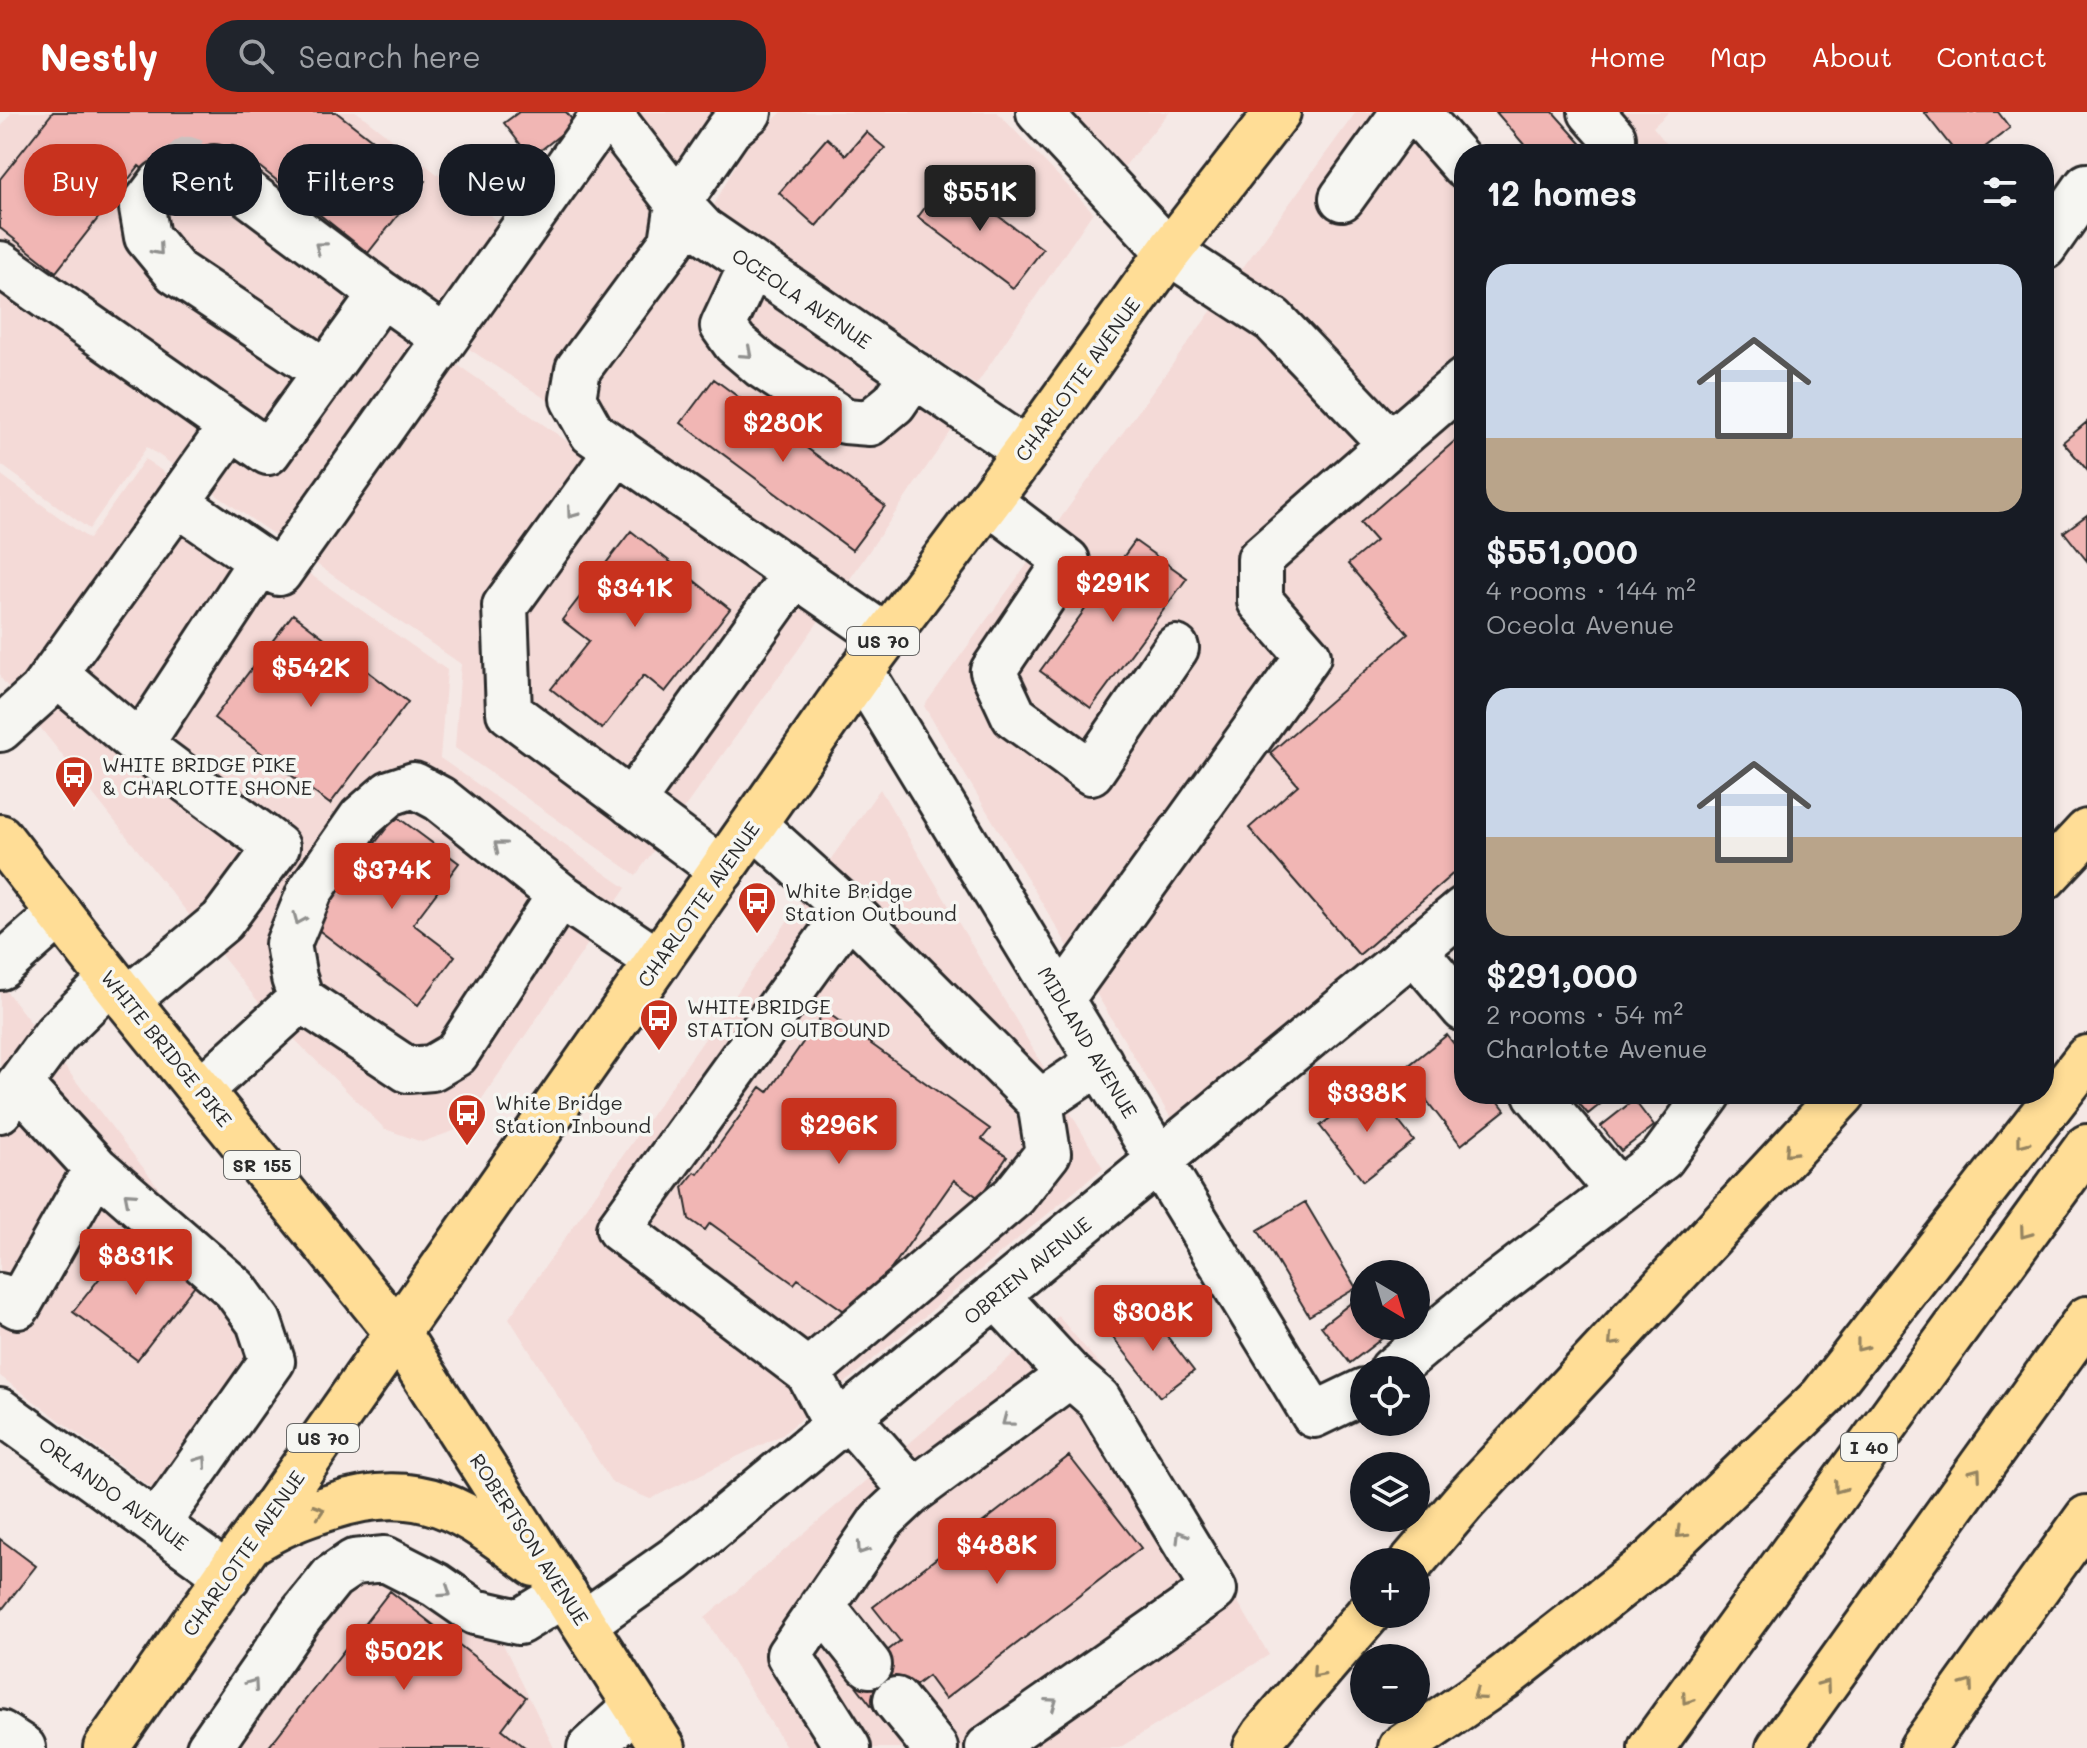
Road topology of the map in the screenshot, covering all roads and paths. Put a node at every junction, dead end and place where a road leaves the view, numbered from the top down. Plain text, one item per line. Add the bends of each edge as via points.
1 (607, 112) edge
2 (749, 112) edge
3 (1039, 112) edge
4 (1278, 112) edge
5 (1404, 112) edge
6 (1417, 112) edge
7 (1591, 112) edge
8 (1613, 144) edge
9 (1454, 155) edge
10 (2087, 186) edge
11 (1342, 198) dead end
12 (678, 203) junction
13 (262, 204) edge
14 (143, 216) edge
15 (2054, 233) edge
16 (1169, 252) junction
17 (0, 264) edge
18 (752, 264) junction
19 (382, 294) junction
20 (444, 338) junction
21 (326, 372) junction
22 (914, 374) junction
23 (1454, 390) edge
24 (231, 427) junction
25 (1391, 444) junction
26 (618, 450) junction
27 (1026, 451) junction
28 (988, 501) junction
29 (177, 503) junction
30 (261, 561) junction
31 (795, 574) junction
32 (1176, 648) dead end
33 (874, 654) junction
34 (55, 673) junction
35 (0, 729) edge
36 (140, 745) junction
37 (631, 803) junction
38 (754, 825) junction
39 (2087, 832) edge
40 (0, 837) edge
41 (2054, 867) edge
42 (722, 870) junction
43 (560, 895) junction
44 (849, 911) junction
45 (60, 914) junction
46 (1454, 917) edge
47 (1414, 950) junction
48 (658, 961) junction
49 (0, 967) edge
50 (119, 990) junction
51 (1454, 997) edge
52 (1062, 998) junction
53 (301, 999) junction
54 (2087, 1058) edge
55 (1100, 1062) junction
56 (201, 1090) junction
57 (10, 1097) edge
58 (2054, 1100) edge
59 (1040, 1102) junction
60 (1544, 1104) edge
61 (1702, 1104) edge
62 (1834, 1104) edge
63 (2051, 1104) edge
64 (2087, 1147) edge
65 (1159, 1161) junction
66 (96, 1168) junction
67 (1618, 1191) junction
68 (996, 1295) junction
69 (0, 1296) edge
70 (2087, 1319) edge
71 (396, 1331) junction
72 (1409, 1356) edge
73 (808, 1372) junction
74 (1070, 1375) junction
75 (1350, 1398) edge
76 (0, 1411) edge
77 (842, 1422) junction
78 (913, 1491) junction
79 (2087, 1518) edge
80 (157, 1524) junction
81 (1424, 1548) edge
82 (238, 1560) junction
83 (568, 1599) junction
84 (822, 1606) junction
85 (1356, 1628) edge
86 (869, 1665) dead end
87 (896, 1700) dead end
88 (636, 1706) junction
89 (0, 1733) edge
90 (23, 1748) edge
91 (106, 1748) edge
92 (209, 1748) edge
93 (590, 1748) edge
94 (663, 1748) edge
95 (848, 1748) edge
96 (935, 1748) edge
97 (988, 1748) edge
98 (1256, 1748) edge
99 (1401, 1748) edge
100 (1651, 1748) edge
101 (1779, 1748) edge
102 (1922, 1748) edge

1 - 12 street, OCEOLA AVENUE
1 - 20 street
2 - 12 street via 729,129
3 - 16 street
4 - 16 main road, CHARLOTTE AVENUE / US 70
5 - 11 street
6 - 9 street
7 - 8 street
10 - 15 street
12 - 18 street, OCEOLA AVENUE via 703,230
12 - 26 street via 672,242 578,369 573,399 592,433
19 -> 13 street
14 -> 21 street via 147,237 176,272
16 - 25 street via 1273,320
16 - 27 main road, CHARLOTTE AVENUE / US 70
17 - 24 street
18 - 22 street, OCEOLA AVENUE
18 -> 22 street via 723,326 762,366 845,421 870,423 894,403
19 - 20 street
19 - 21 street
20 - 30 street via 279,573
21 - 24 street via 268,452
22 - 27 street, OCEOLA AVENUE
23 - 25 street
24 - 29 street
25 - 52 street via 1260,559 1260,601 1308,656
26 - 31 street
26 -> 37 street via 505,606 509,712
27 - 28 main road, CHARLOTTE AVENUE / US 70
28 - 32 street via 1067,561 993,671 1014,716 1091,772
28 - 33 main road, CHARLOTTE AVENUE / US 70
29 - 30 street
29 - 34 street
30 - 36 street
31 - 33 street
31 - 37 street
33 - 38 main road, CHARLOTTE AVENUE / US 70
33 - 52 street, MIDLAND AVENUE
34 - 35 street
34 - 36 street
36 - 50 street via 277,847 222,921
37 - 42 street
38 - 42 main road, CHARLOTTE AVENUE / US 70
38 - 44 street
39 - 41 main road
40 - 45 main road, WHITE BRIDGE PIKE / SR 155
42 - 48 main road, CHARLOTTE AVENUE / US 70
43 - 48 street
43 - 53 street via 456,1054 432,1068 408,1070
43 -> 53 street via 440,799 414,785 390,793 361,818 310,891 288,944
44 - 59 street
44 - 73 street via 619,1229
45 - 49 street
45 - 50 main road, WHITE BRIDGE PIKE / SR 155
46 - 47 street, OBRIEN AVENUE
47 - 51 street
47 - 65 street, OBRIEN AVENUE
48 - 71 main road, CHARLOTTE AVENUE / US 70
50 - 56 main road, WHITE BRIDGE PIKE / SR 155
50 - 57 street via 56,1034
52 - 55 street, MIDLAND AVENUE
53 - 56 street
54 -> 58 main road
55 - 59 street
55 - 65 street, MIDLAND AVENUE
56 - 71 main road, WHITE BRIDGE PIKE / SR 155
57 - 66 street
59 - 73 street via 1048,1153 1014,1196
60 - 67 street
61 - 67 street via 1662,1158
62 -> 81 main road
63 -> 99 main road via 1822,1397 1651,1562 1503,1678
64 -> 100 main road, I 40
65 - 68 street, OBRIEN AVENUE
65 - 75 street, MIDLAND AVENUE via 1314,1415
66 - 69 street via 18,1306
80 -> 66 street via 272,1361 259,1322 235,1289
67 - 72 street
68 - 74 street
68 - 77 street, OBRIEN AVENUE
101 -> 70 main road
71 - 82 main road, CHARLOTTE AVENUE / US 70
71 - 83 main road, ROBERTSON AVENUE / SR 155
73 - 77 street
74 -> 78 street
97 -> 74 street via 1214,1590 1098,1399
76 - 80 street, ORLANDO AVENUE
77 - 78 street
77 - 83 street, OBRIEN AVENUE via 675,1559
78 -> 84 street via 881,1521
102 -> 79 main road
80 - 82 street, ORLANDO AVENUE
82 -> 83 main road via 283,1523 359,1498 405,1495 464,1515 499,1537
82 - 91 main road, CHARLOTTE AVENUE / US 70
83 - 88 main road, ROBERTSON AVENUE / SR 155
92 -> 83 street, OBRIEN AVENUE via 299,1618 332,1577 354,1562 385,1559 475,1612 519,1622
84 - 86 street
84 - 95 street via 789,1655
85 -> 98 main road
87 - 96 street
88 - 93 street
88 - 94 main road, ROBERTSON AVENUE / SR 155
89 - 90 street

